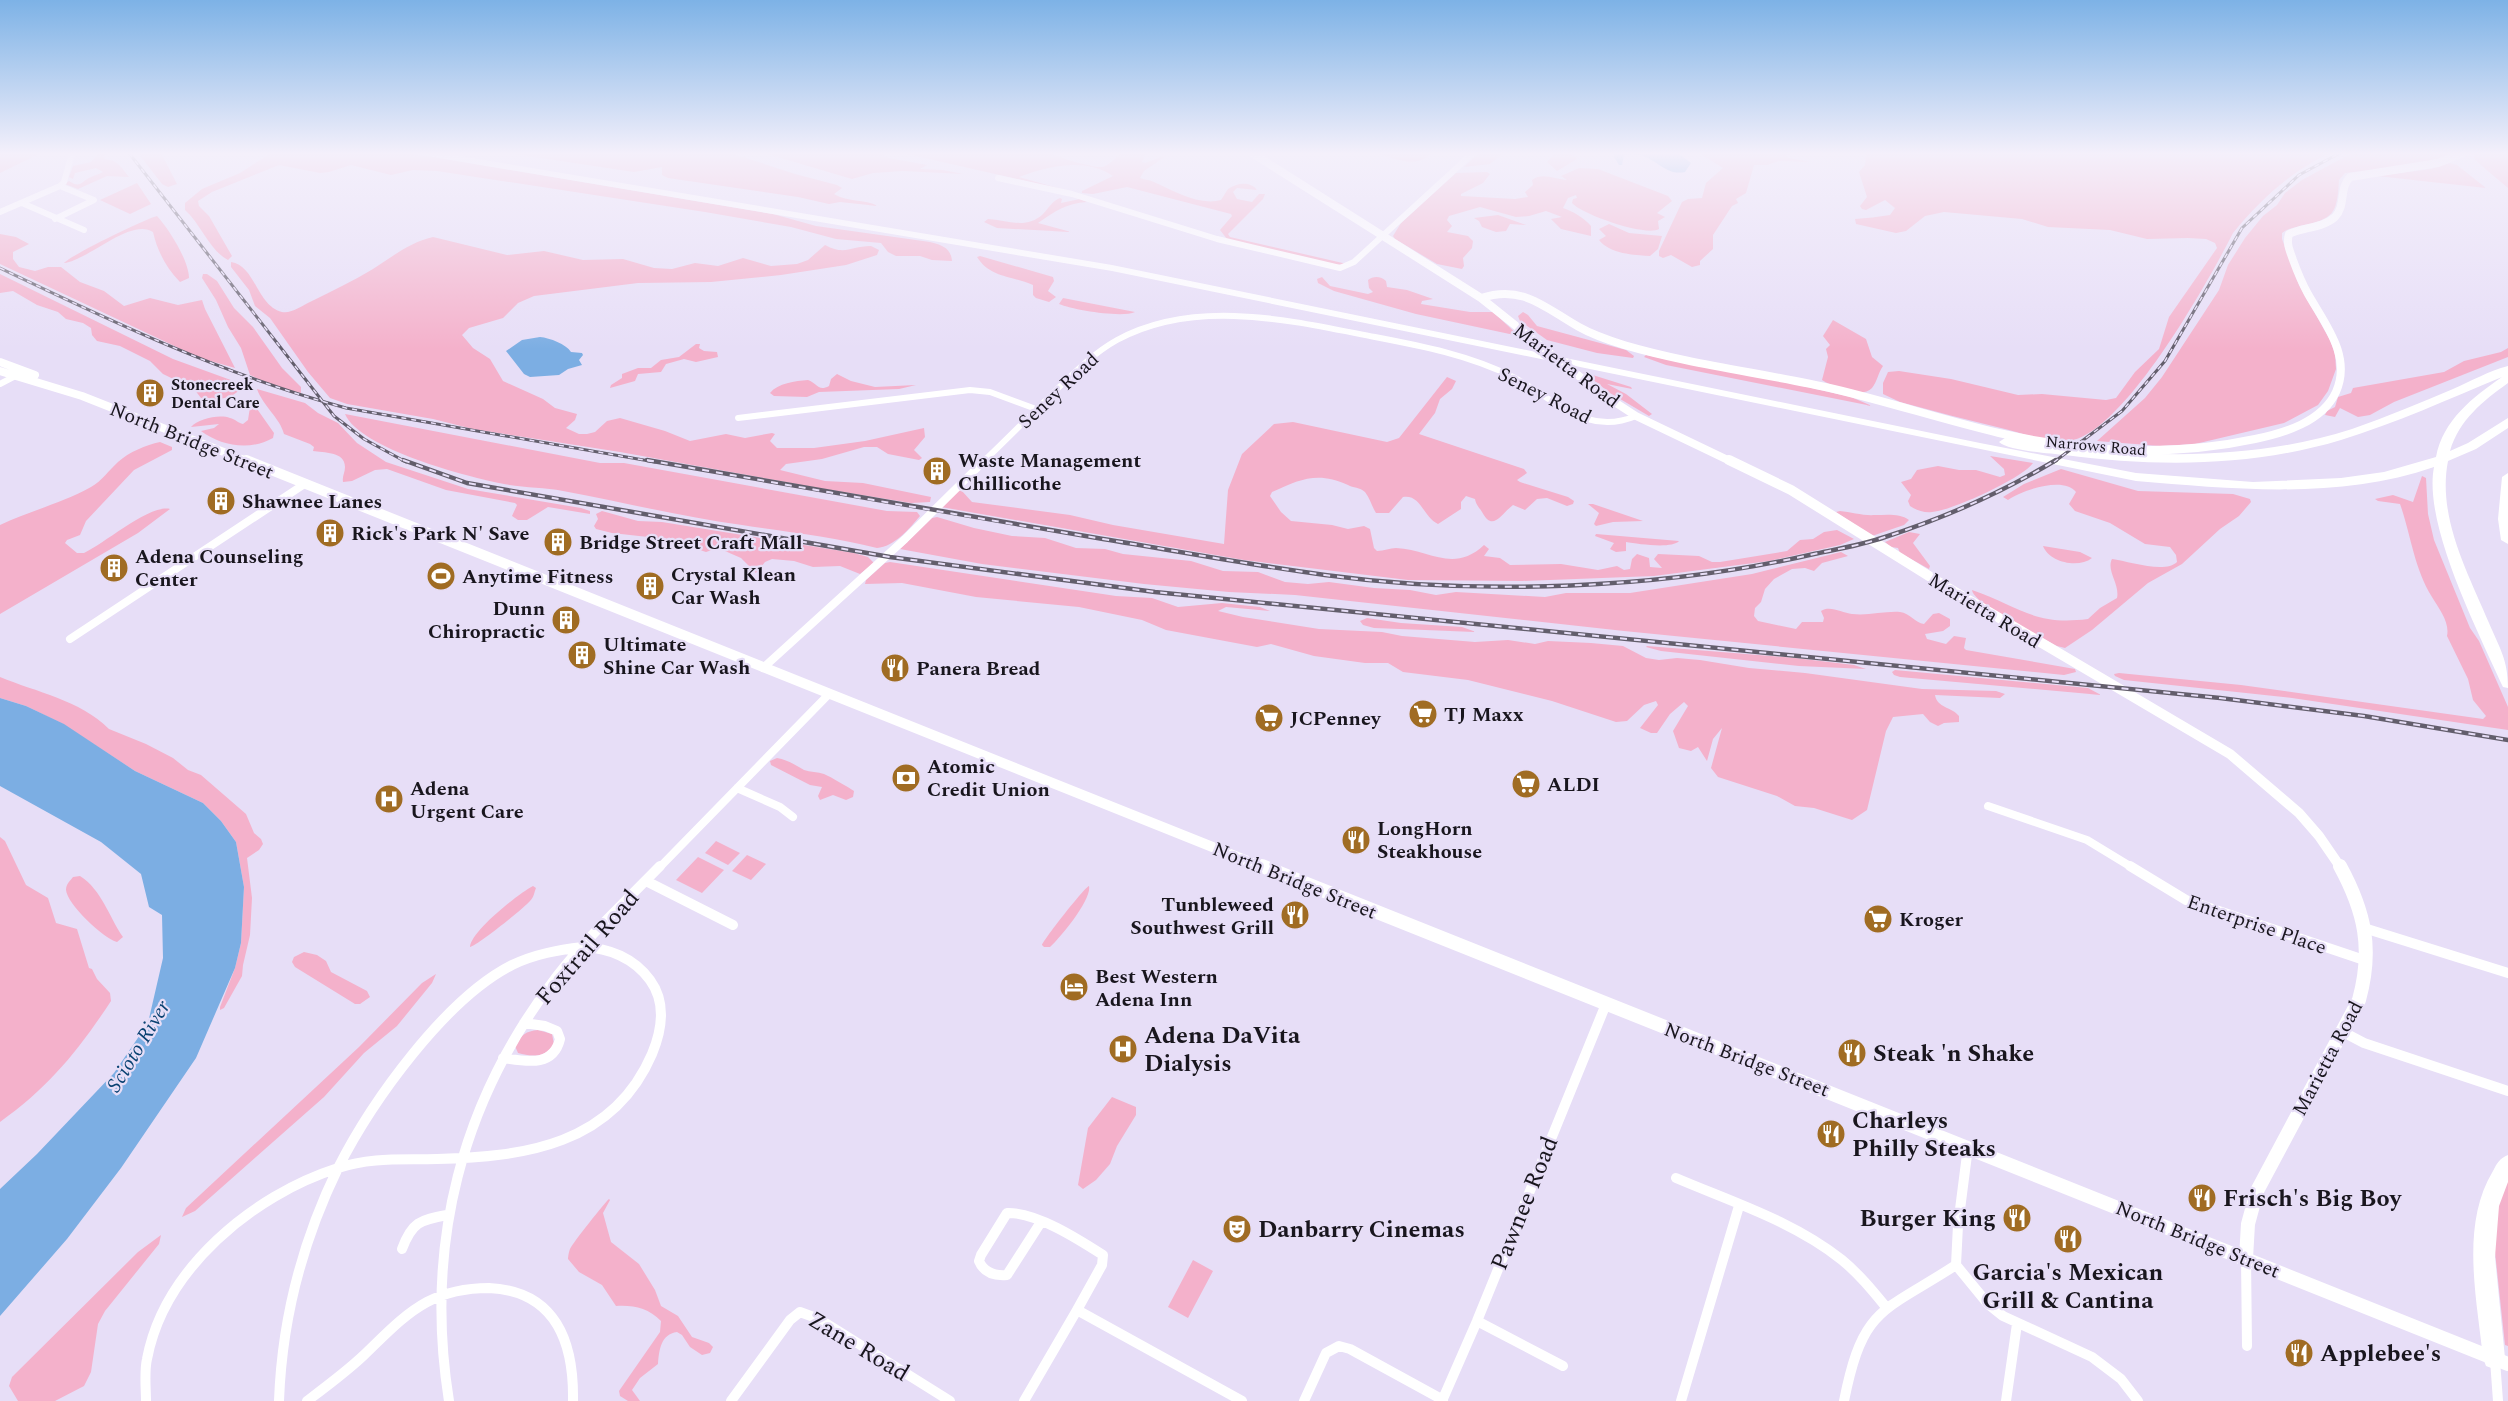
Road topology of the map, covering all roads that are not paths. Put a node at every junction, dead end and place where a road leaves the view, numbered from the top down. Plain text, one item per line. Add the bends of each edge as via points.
1 (817, 218) edge
2 (863, 218) edge
3 (1151, 218) edge
4 (1354, 218) edge
5 (1401, 218) edge
6 (2332, 218) edge
7 (55, 219) edge
8 (84, 230) dead end
9 (1382, 236) junction
10 (1480, 298) junction
11 (0, 362) edge
12 (2508, 370) edge
13 (0, 371) edge
14 (24, 371) junction
15 (15, 376) junction
16 (2508, 378) edge
17 (0, 384) edge
18 (82, 396) junction
19 (1036, 409) junction
20 (1636, 416) junction
21 (738, 418) dead end
22 (2508, 422) edge
23 (2508, 477) edge
24 (303, 485) junction
25 (2508, 540) edge
26 (70, 639) dead end
27 (763, 668) junction
28 (2508, 684) edge
29 (829, 694) junction
30 (737, 788) junction
31 (1988, 806) dead end
32 (793, 817) dead end
33 (646, 880) junction
34 (733, 925) dead end
35 (2364, 928) junction
36 (581, 947) junction
37 (2367, 961) junction
38 (2508, 973) edge
39 (1606, 1004) junction
40 (524, 1023) junction
41 (2343, 1032) junction
42 (503, 1058) junction
43 (2508, 1091) edge
44 (1968, 1147) junction
45 (461, 1159) junction
46 (2508, 1164) edge
47 (337, 1167) junction
48 (1677, 1178) dead end
49 (1739, 1206) junction
50 (447, 1215) junction
51 (1041, 1222) junction
52 (402, 1249) dead end
53 (2246, 1258) junction
54 (1956, 1265) junction
55 (443, 1295) junction
56 (1886, 1307) junction
57 (1077, 1310) junction
58 (1477, 1322) junction
59 (2017, 1324) junction
60 (2247, 1346) dead end
61 (2501, 1361) edge
62 (1563, 1366) dead end
63 (447, 1399) edge
64 (1442, 1400) edge
65 (146, 1401) edge
66 (279, 1401) edge
67 (307, 1401) edge
68 (573, 1401) edge
69 (731, 1401) edge
70 (950, 1401) edge
71 (1024, 1401) edge
72 (1242, 1401) edge
73 (1304, 1401) edge
74 (1681, 1401) edge
75 (1844, 1401) edge
76 (2006, 1401) edge
77 (2138, 1401) edge
78 (2498, 1401) edge

1 - 22 highway via 1113,268 2136,477 2253,486 2384,476 2443,459 2472,446
2 - 12 highway via 1095,257 1994,440 2102,455 2151,459 2283,450 2361,429
3 - 9 street via 1337,268 1349,266
4 - 9 street, Marietta Road
5 - 9 street
6 - 10 street, Narrows Road via 2289,234 2287,243 2307,292 2340,350 2341,380 2334,397 2320,413 2282,432 2234,443 2172,450 2066,445 2022,438 1834,389 1634,348 1591,333 1515,293 1498,292
7 - 8 street
9 - 10 street, Marietta Road
10 - 20 street, Marietta Road
11 - 14 street, North Bridge Street
13 - 15 street, North Bridge Street
14 - 15 street
14 - 18 street, North Bridge Street
15 - 17 street
15 - 18 street, North Bridge Street
16 - 28 highway via 2470,405 2456,423 2445,442 2437,480 2450,548
18 - 24 street, North Bridge Street
19 - 20 street, Seney Road via 1086,361 1117,340 1168,322 1230,315 1286,320 1446,352 1511,376 1586,419 1610,424
19 - 21 street via 990,392 970,390
19 - 27 street, Seney Road via 910,534
20 - 35 street, Marietta Road via 1791,490 2230,754 2288,802 2321,840 2350,887
23 - 25 highway
24 - 26 street
24 - 27 street, North Bridge Street
27 - 29 street, North Bridge Street
29 - 30 street, Foxtrail Road
29 - 39 street, North Bridge Street
30 - 32 street
30 - 33 street, Foxtrail Road
31 - 37 street, Enterprise Place via 2087,840 2198,905
33 - 34 street
33 - 36 street, Foxtrail Road
35 - 37 street, Marietta Road
35 - 38 street
36 - 40 street, Foxtrail Road
36 - 45 street via 605,950 633,962 651,980 657,993 660,1003 656,1047 640,1078 614,1108 571,1137 532,1152
36 - 47 street via 519,962 492,975 471,992 404,1067
37 - 41 street, Marietta Road via 2359,1000
39 - 44 street, North Bridge Street
39 - 58 street, Pawnee Road
40 - 42 street, Foxtrail Road
40 - 42 street via 557,1031 558,1046 543,1060
41 - 43 street via 2364,1043
41 - 53 street, Marietta Road via 2257,1191 2247,1224
42 - 45 street, Foxtrail Road
44 - 53 street, North Bridge Street
44 - 54 street
45 - 47 street via 368,1160
45 - 50 street, Foxtrail Road
46 - 61 highway via 2488,1201 2485,1230
47 - 65 street via 267,1202 198,1259 170,1300 149,1346 144,1369
47 - 66 street via 305,1248 291,1302
48 - 49 street
49 - 56 street via 1807,1235 1835,1252 1854,1268
49 - 74 street
50 - 52 street via 416,1222
50 - 55 street, Foxtrail Road
51 - 51 street via 1015,1212 1007,1214 981,1255 982,1268 997,1276 1007,1275
51 - 57 street via 1103,1255
53 - 60 street
53 - 61 street, North Bridge Street
54 - 56 street
54 - 59 street via 1988,1304
55 - 63 street, Foxtrail Road
55 - 67 street via 404,1319
55 - 68 street via 495,1289 527,1296 542,1306 565,1338
56 - 75 street via 1874,1318 1857,1346
57 - 71 street
57 - 72 street
58 - 62 street
58 - 64 street, Pawnee Road
59 - 76 street
59 - 77 street via 2092,1357 2121,1379
61 - 78 street
64 - 73 street via 1339,1346 1326,1353
69 - 70 street, Zane Road via 790,1320 800,1312 819,1319

